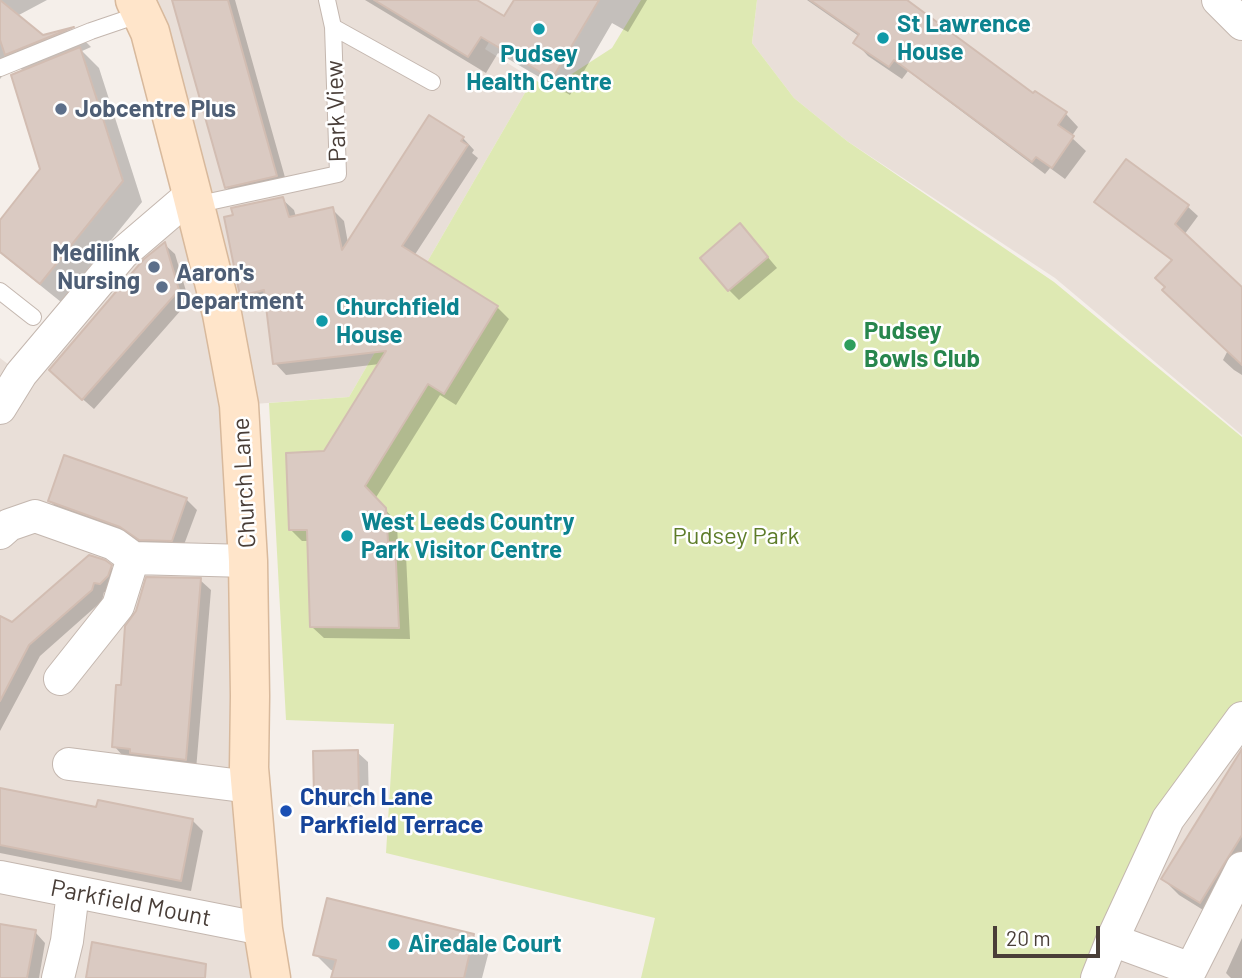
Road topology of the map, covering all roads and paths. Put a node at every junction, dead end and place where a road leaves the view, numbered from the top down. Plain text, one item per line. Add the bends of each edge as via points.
1 (327, 0) edge
2 (1218, 0) edge
3 (138, 7) edge
4 (1242, 24) edge
5 (333, 27) junction
6 (0, 68) edge
7 (432, 82) dead end
8 (193, 199) junction
9 (0, 291) edge
10 (33, 317) dead end
11 (0, 408) edge
12 (0, 533) edge
13 (133, 558) junction
14 (248, 561) junction
15 (60, 679) dead end
16 (1242, 718) edge
17 (69, 764) dead end
18 (250, 787) junction
19 (1242, 868) edge
20 (0, 877) edge
21 (73, 892) junction
22 (263, 929) junction
23 (1112, 940) junction
24 (58, 978) edge
25 (271, 978) edge
26 (1097, 978) edge

1 - 5 lane, Park View
2 - 4 street
3 - 6 lane
3 - 8 main road, Church Lane via 150,32
5 - 7 lane, Park View
5 - 8 lane, Park View via 338,174
8 - 11 street via 123,253 21,374
8 - 14 main road, Church Lane via 239,405
9 - 10 lane
12 - 13 street via 35,516 114,544
13 - 14 street
13 - 15 street via 118,606
14 - 18 main road, Church Lane
16 - 23 street via 1168,819
17 - 18 street
18 - 22 main road, Church Lane
19 - 23 street via 1191,969
20 - 21 street, Parkfield Mount
21 - 22 street, Parkfield Mount
21 - 24 street
22 - 25 main road, Church Lane
23 - 26 street

